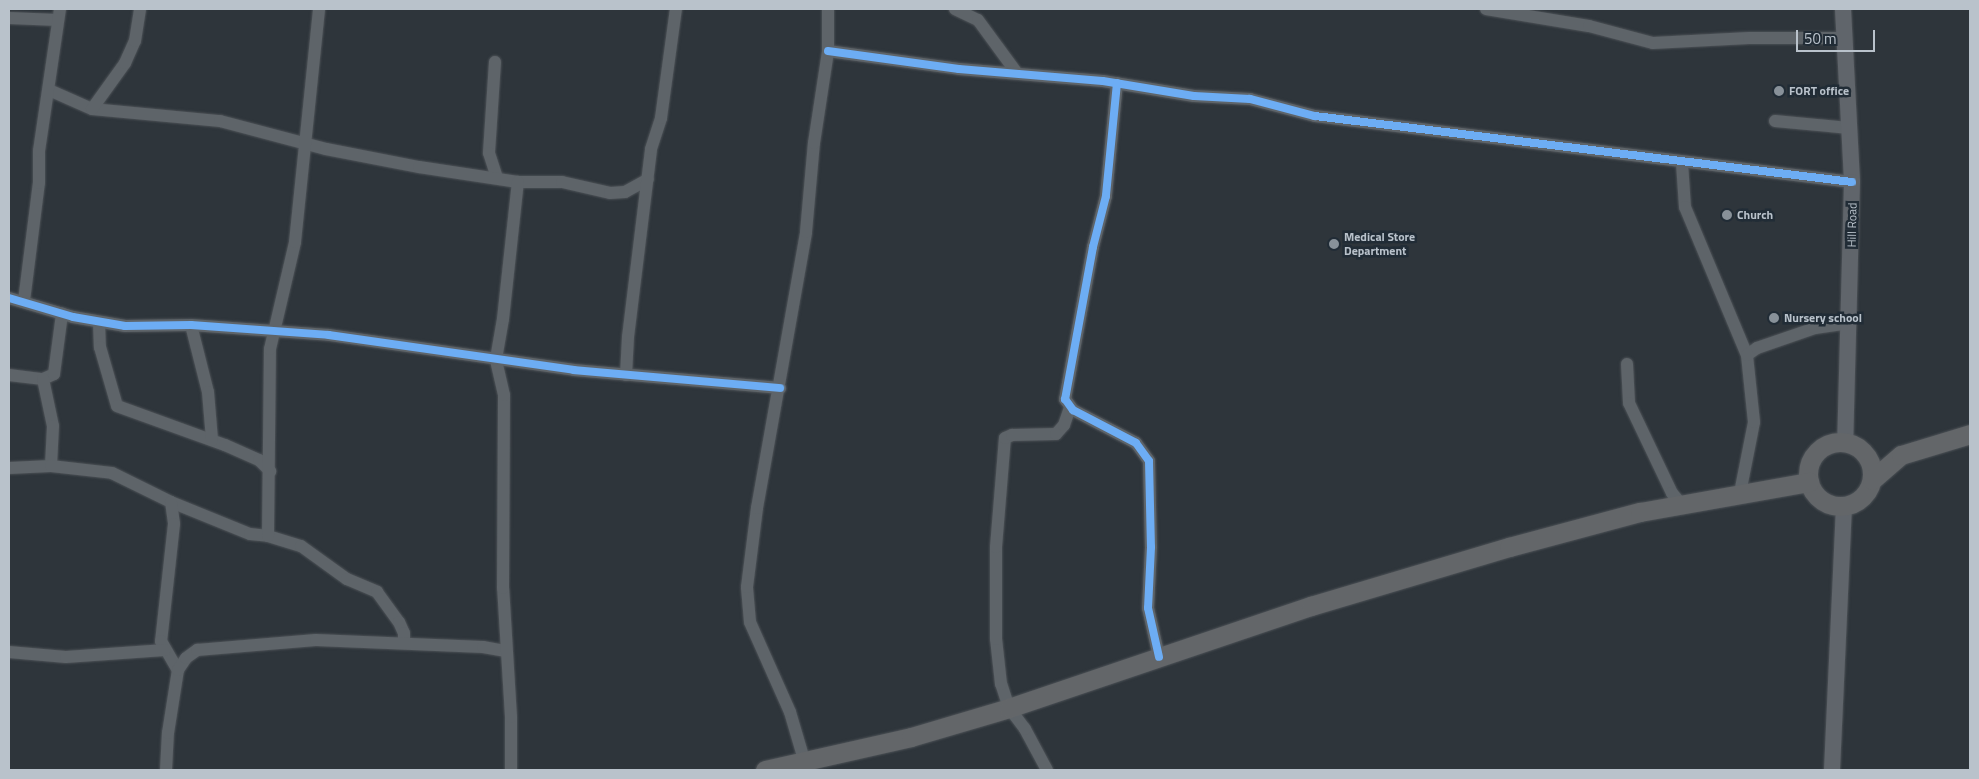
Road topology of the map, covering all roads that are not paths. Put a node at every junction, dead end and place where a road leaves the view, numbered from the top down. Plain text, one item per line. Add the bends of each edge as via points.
1 (140, 9) edge
2 (319, 9) edge
3 (676, 9) edge
4 (828, 9) edge
5 (955, 9) edge
6 (1486, 9) edge
7 (1843, 9) edge
8 (59, 14) edge
9 (9, 18) edge
10 (1844, 38) junction
11 (828, 51) junction
12 (495, 62) dead end
13 (1016, 72) junction
14 (1117, 82) junction
15 (49, 90) junction
16 (92, 109) junction
17 (1775, 121) dead end
18 (1849, 128) junction
19 (303, 144) junction
20 (1682, 163) junction
21 (497, 178) junction
22 (648, 178) junction
23 (518, 182) junction
24 (1852, 182) junction
25 (9, 298) edge
26 (24, 302) junction
27 (62, 314) junction
28 (99, 322) junction
29 (1850, 323) junction
30 (191, 325) junction
31 (274, 330) junction
32 (1747, 355) junction
33 (496, 359) junction
34 (1627, 364) dead end
35 (9, 375) edge
36 (626, 375) junction
37 (43, 379) junction
38 (780, 388) junction
39 (1070, 408) junction
40 (1970, 434) edge
41 (212, 440) junction
42 (1846, 442) junction
43 (1864, 451) junction
44 (1902, 456) junction
45 (52, 466) junction
46 (9, 468) edge
47 (270, 471) junction
48 (1872, 480) junction
49 (1809, 482) junction
50 (1740, 493) junction
51 (171, 502) junction
52 (1682, 505) junction
53 (1844, 506) junction
54 (268, 536) junction
55 (404, 643) junction
56 (165, 650) junction
57 (505, 651) junction
58 (9, 652) edge
59 (1159, 657) junction
60 (178, 670) junction
61 (1009, 708) junction
62 (805, 763) junction
63 (166, 770) edge
64 (511, 770) edge
65 (765, 770) edge
66 (1047, 770) edge
67 (1832, 770) edge

1 - 16 street via 135,41 125,63
2 - 19 street
3 - 22 street
4 - 11 street
5 - 13 street via 978,20
6 - 10 street via 1589,26 1653,43
7 - 10 main road, Hill Road
8 - 9 street
8 - 15 street
10 - 18 main road, Hill Road
11 - 13 street via 959,69
11 - 38 street via 815,135 806,232
12 - 21 street via 489,153
13 - 14 street
14 - 20 street via 1194,96 1250,99 1314,116
14 - 39 street via 1106,196 1065,394
15 - 16 street
15 - 26 street via 39,151 39,183
16 - 19 street via 220,121
17 - 18 street
18 - 24 main road, Hill Road
19 - 21 street via 419,167
19 - 31 street via 303,180 295,242
20 - 24 street
20 - 32 street via 1685,207
21 - 23 street
22 - 23 street via 625,192 555,181
22 - 36 street
23 - 33 street
24 - 29 main road, Hill Road
25 - 26 street
26 - 27 street
27 - 28 street
27 - 37 street via 56,369 51,377
28 - 30 street via 155,327
28 - 41 street via 100,347 117,406
29 - 32 street via 1816,328 1753,349
29 - 42 main road, Hill Road
30 - 31 street
30 - 41 street via 208,392
31 - 33 street
31 - 47 street via 269,373
32 - 50 street via 1754,422
33 - 36 street
33 - 57 street via 504,395
34 - 52 street via 1630,403 1672,493
35 - 37 street
36 - 38 street
37 - 45 street via 53,426
38 - 62 street via 757,508 747,597 750,622 790,712
39 - 59 street via 1136,443 1149,461 1151,547 1148,608
39 - 61 street via 1064,425 1056,434 1012,434 1005,441 996,547 996,628 999,670
40 - 44 highway
41 - 47 street via 259,460
42 - 43 highway
42 - 49 highway via 1825,445 1816,452 1810,461
43 - 44 highway
43 - 48 highway via 1870,460
44 - 48 highway
45 - 46 street
45 - 51 street via 112,473
47 - 54 street
48 - 53 highway via 1862,498
49 - 50 highway
49 - 53 highway via 1818,498
50 - 52 highway
51 - 54 street via 250,534
51 - 56 street via 174,524 161,641
52 - 59 highway via 1640,512 1509,547 1311,606
53 - 67 main road
54 - 55 street via 302,546 347,579 377,592 399,622
55 - 57 street
55 - 60 street via 297,640 197,650
56 - 58 street via 66,656
56 - 60 street
57 - 64 street via 511,717
59 - 61 highway
60 - 63 street
61 - 62 highway
61 - 66 street via 1030,737
62 - 65 highway

